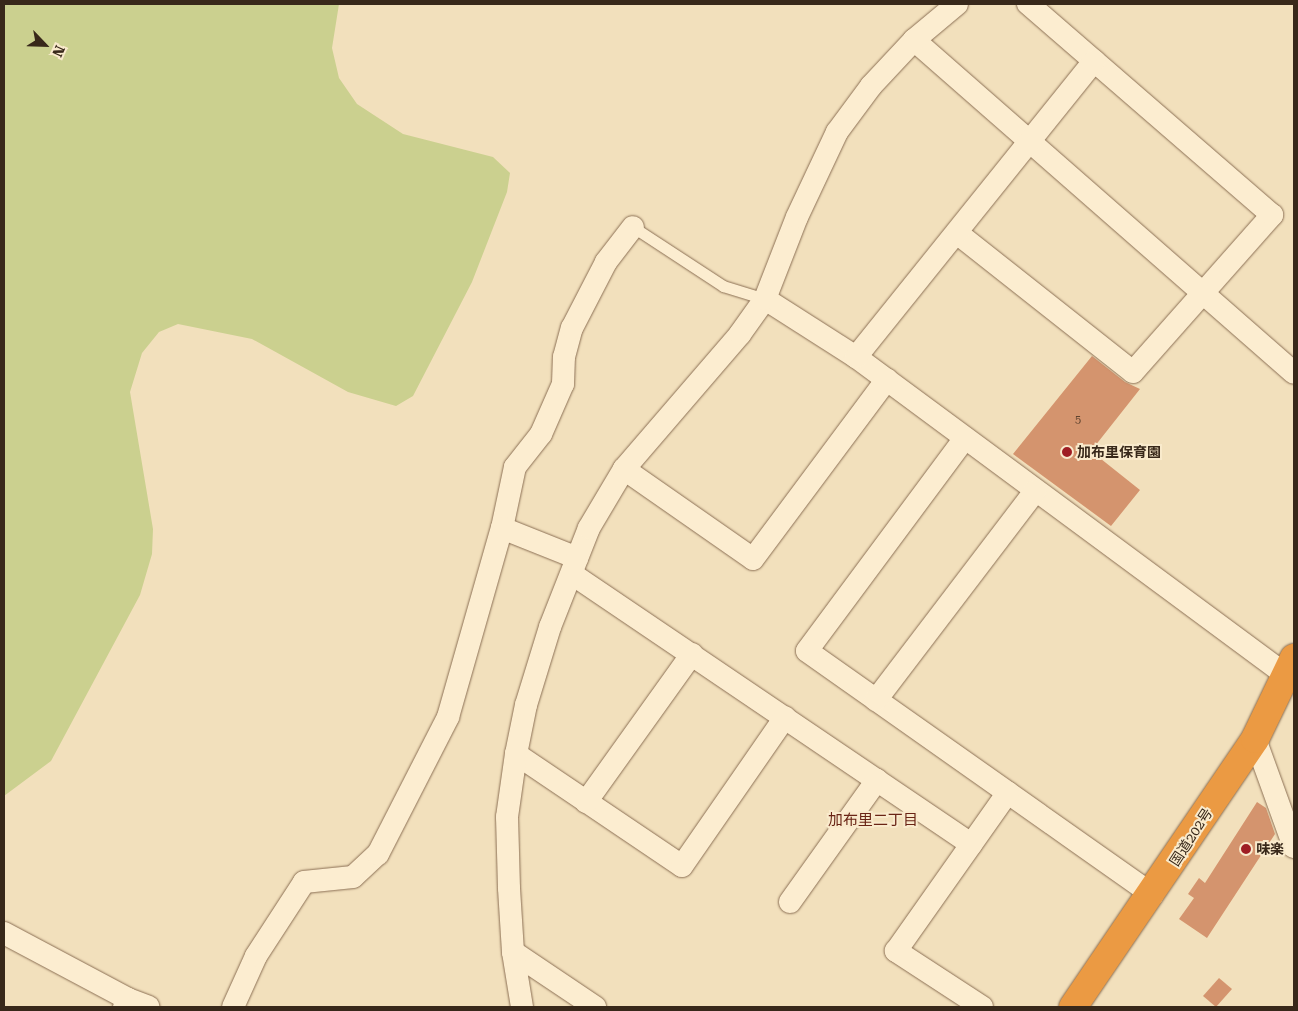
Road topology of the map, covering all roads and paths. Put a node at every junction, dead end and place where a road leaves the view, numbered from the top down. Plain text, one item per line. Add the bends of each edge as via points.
1 (957, 4) edge
2 (1028, 4) edge
3 (914, 40) junction
4 (1094, 61) junction
5 (1029, 141) junction
6 (633, 227) joint
7 (956, 233) junction
8 (1204, 294) junction
9 (765, 299) junction
10 (856, 357) junction
11 (1294, 373) edge
12 (886, 380) junction
13 (965, 438) junction
14 (624, 468) junction
15 (1035, 491) junction
16 (502, 528) junction
17 (574, 566) junction
18 (692, 654) junction
19 (1290, 666) edge
20 (876, 700) junction
21 (784, 717) junction
22 (1255, 739) junction
23 (516, 754) junction
24 (877, 780) junction
25 (1008, 792) junction
26 (586, 802) junction
27 (971, 844) junction
28 (1294, 847) edge
29 (1153, 895) junction
30 (790, 902) dead end
31 (4, 933) edge
32 (513, 952) junction
33 (126, 1003) edge
34 (149, 1007) edge
35 (233, 1007) edge
36 (522, 1007) edge
37 (595, 1007) edge
38 (982, 1007) edge
39 (1073, 1007) edge

1 - 3 street
2 - 4 street
3 - 5 street
3 - 9 street via 871,86 837,132 797,217
4 - 5 street
4 - 8 street via 1272,215
5 - 7 street
5 - 8 street
6 - 9 lane via 723,286
6 - 16 street via 606,262 572,328 564,357 563,384 541,434 515,466
7 - 8 street via 1133,372
7 - 10 street
8 - 11 street
9 - 10 street
9 - 14 street via 740,334
10 - 12 street
12 - 13 street
12 - 14 street via 753,559
13 - 15 street
13 - 20 street via 807,651
14 - 17 street via 605,496
15 - 19 street
15 - 20 street
16 - 17 street
16 - 35 street via 448,717 378,854 353,877 304,882 256,956
17 - 18 street
17 - 23 street via 547,636 526,705
18 - 21 street
18 - 26 street
19 - 22 highway, 国道202号
20 - 25 street
21 - 24 street
21 - 26 street via 682,866
22 - 28 street
22 - 29 highway, 国道202号
23 - 26 street
23 - 32 street via 508,817
24 - 27 street
24 - 30 street
25 - 27 street
25 - 29 street
27 - 38 street via 896,951
29 - 39 highway, 国道202号
31 - 33 street
32 - 36 street
32 - 37 street
33 - 34 street

